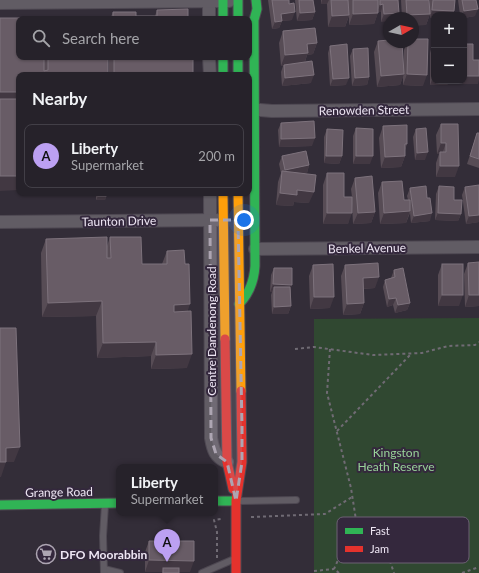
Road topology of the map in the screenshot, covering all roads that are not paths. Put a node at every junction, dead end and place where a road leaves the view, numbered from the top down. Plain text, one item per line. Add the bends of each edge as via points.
1 (256, 0) edge
2 (209, 1) edge
3 (223, 1) edge
4 (238, 1) edge
5 (0, 3) edge
6 (209, 16) edge
7 (223, 16) edge
8 (238, 16) edge
9 (252, 16) edge
10 (252, 16) edge
11 (254, 20) junction
12 (210, 60) edge
13 (223, 60) edge
14 (238, 60) edge
15 (210, 72) edge
16 (223, 72) edge
17 (238, 72) edge
18 (479, 109) edge
19 (252, 110) edge
20 (210, 196) edge
21 (223, 196) edge
22 (238, 196) edge
23 (210, 220) junction
24 (224, 220) junction
25 (238, 220) junction
26 (0, 222) edge
27 (479, 247) edge
28 (256, 249) junction
29 (238, 304) junction
30 (227, 462) junction
31 (296, 500) dead end
32 (218, 501) edge
33 (236, 501) junction
34 (105, 503) junction
35 (116, 503) edge
36 (0, 505) edge
37 (236, 558) junction
38 (104, 571) edge
39 (120, 573) edge
40 (202, 573) edge
41 (236, 573) edge

1 - 11 main road
2 - 3 street
2 - 5 street
2 - 6 street
3 - 4 street
3 - 7 main road
4 - 8 main road
4 - 9 street
10 - 11 street
11 - 19 main road
12 - 15 street
13 - 16 main road
14 - 17 main road
18 - 19 street, Renowden Street
19 - 28 main road
20 - 23 street, Centre Dandenong Road
21 - 24 main road, Centre Dandenong Road
22 - 25 main road, Centre Dandenong Road
23 - 24 street, Taunton Drive
23 - 26 street, Taunton Drive
23 - 30 street, Centre Dandenong Road via 211,438 212,448 216,454
24 - 25 street, Taunton Drive
24 - 30 main road, Centre Dandenong Road
25 - 29 main road, Centre Dandenong Road
27 - 28 street, Benkel Avenue
28 - 29 main road via 254,281 246,297
29 - 33 main road, Centre Dandenong Road via 242,462
30 - 33 main road, Centre Dandenong Road
31 - 33 lane
32 - 33 main road
33 - 37 main road, Centre Dandenong Road
34 - 35 main road, Grange Road
34 - 36 main road, Grange Road
34 - 38 lane
37 - 40 lane
37 - 41 main road, Centre Dandenong Road
38 - 39 lane

